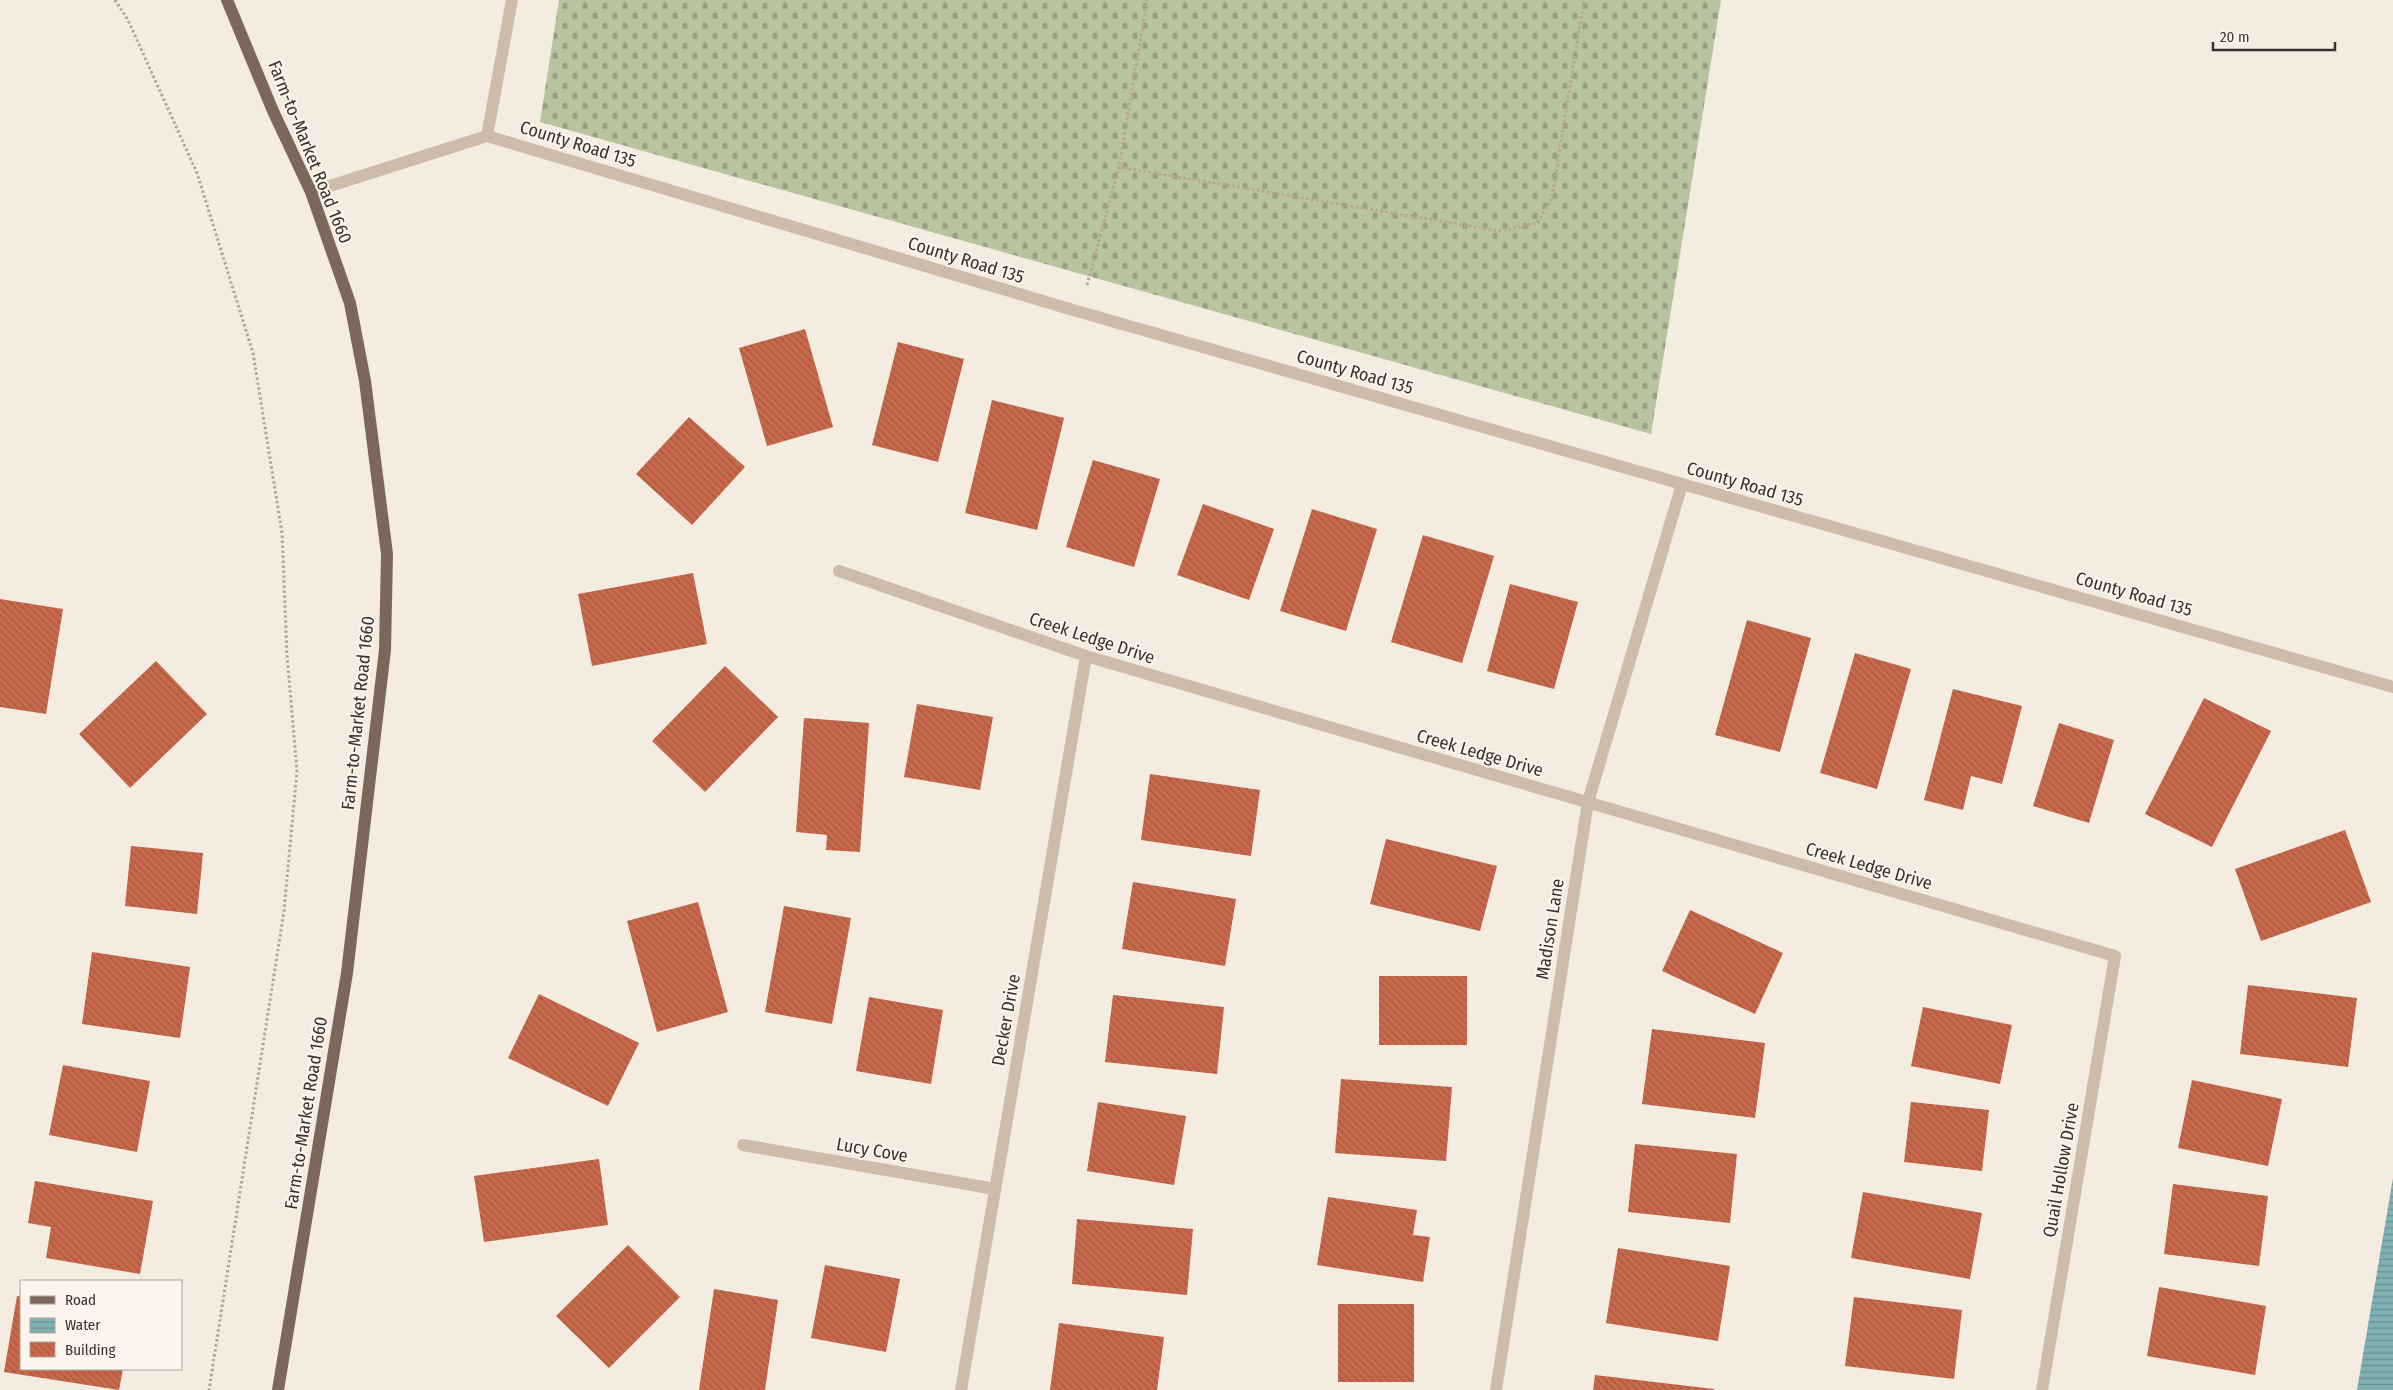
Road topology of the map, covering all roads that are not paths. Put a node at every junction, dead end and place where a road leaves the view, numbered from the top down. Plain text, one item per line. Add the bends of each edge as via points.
1 (227, 0) edge
2 (512, 0) edge
3 (487, 136) junction
4 (311, 192) junction
5 (1682, 484) junction
6 (839, 571) dead end
7 (1086, 656) junction
8 (2393, 687) edge
9 (1588, 802) junction
10 (2115, 956) joint
11 (743, 1145) dead end
12 (995, 1190) junction
13 (278, 1390) edge
14 (961, 1390) edge
15 (1496, 1390) edge
16 (2042, 1390) edge

1 - 4 main road, Farm-to-Market Road 1660
2 - 3 street
3 - 4 street
3 - 5 street, County Road 135 via 1080,312
4 - 13 main road, Farm-to-Market Road 1660 via 350,303 365,381 387,554 386,650 347,973
5 - 8 street, County Road 135
5 - 9 street, Madison Lane
6 - 7 street, Creek Ledge Drive
7 - 9 street, Creek Ledge Drive
7 - 12 street, Decker Drive
9 - 10 street, Creek Ledge Drive
9 - 15 street, Madison Lane
10 - 16 street, Quail Hollow Drive
11 - 12 street, Lucy Cove
12 - 14 street, Decker Drive

